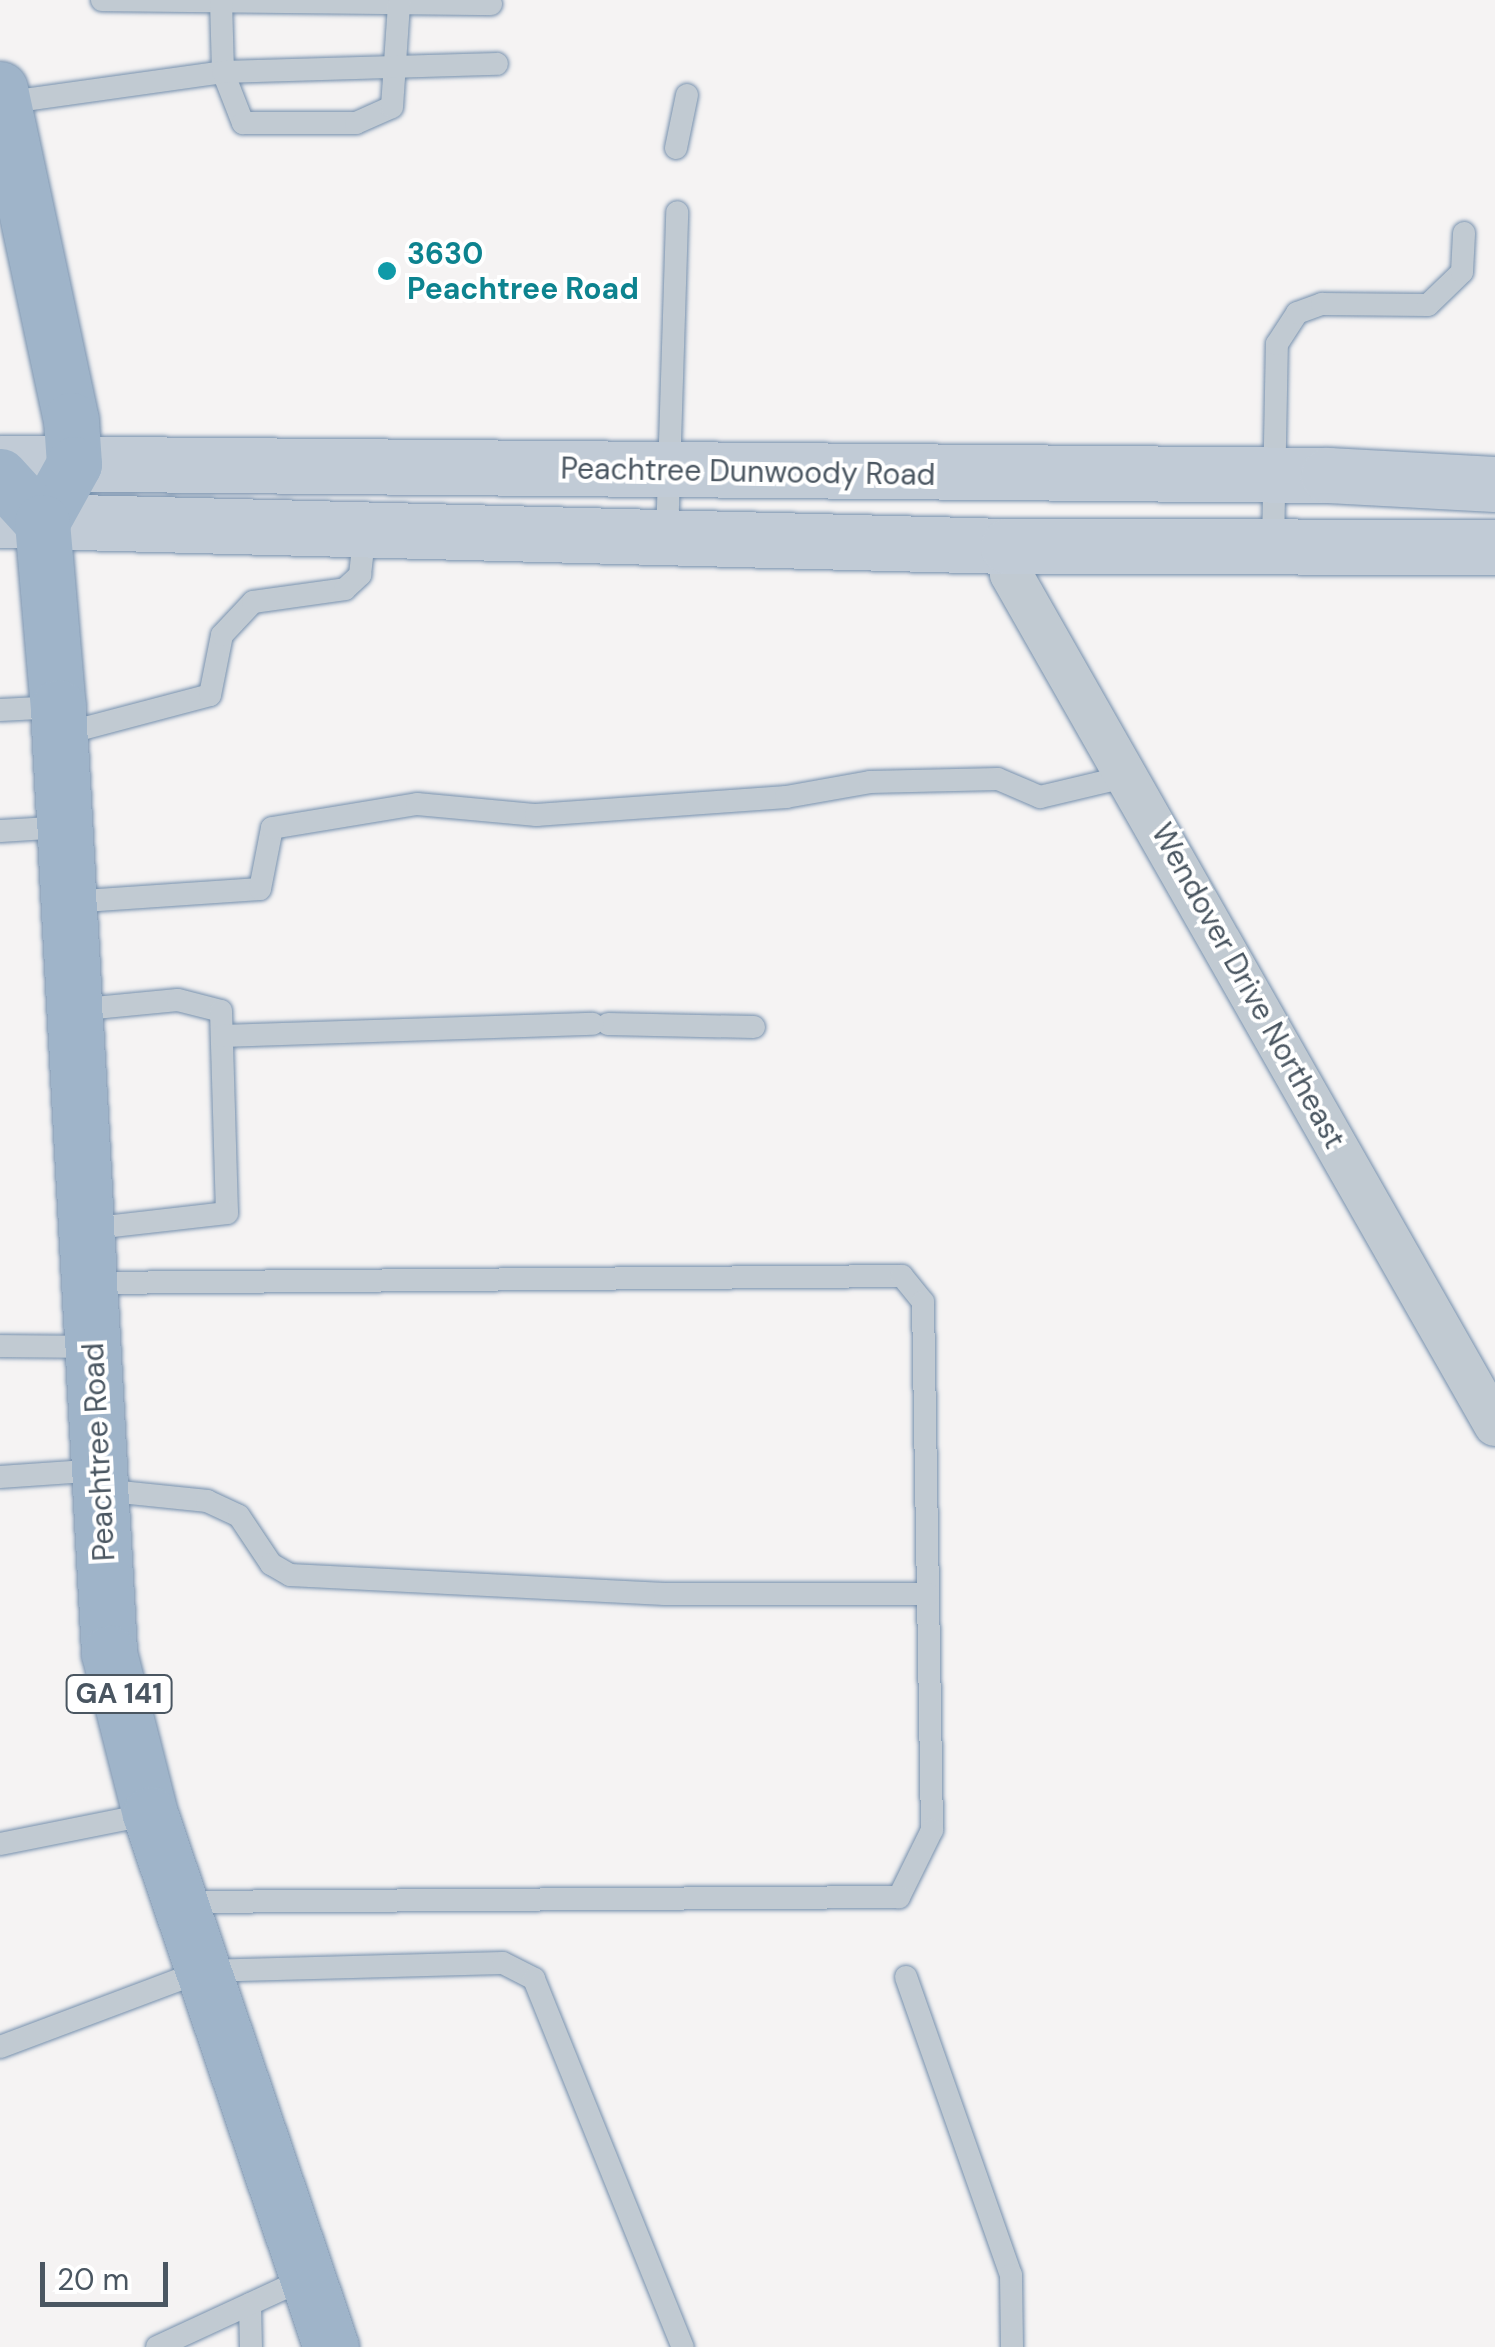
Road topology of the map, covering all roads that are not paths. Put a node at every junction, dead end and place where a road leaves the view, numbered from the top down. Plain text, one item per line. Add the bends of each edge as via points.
1 (102, 0) edge
2 (221, 3) edge
3 (399, 4) junction
4 (491, 4) dead end
5 (395, 64) junction
6 (497, 64) dead end
7 (223, 72) junction
8 (688, 95) dead end
9 (2, 96) edge
10 (676, 148) dead end
11 (677, 212) dead end
12 (1464, 233) dead end
13 (0, 463) edge
14 (74, 464) junction
15 (671, 471) junction
16 (1275, 475) junction
17 (0, 476) edge
18 (1495, 484) edge
19 (21, 521) edge
20 (365, 530) junction
21 (667, 539) junction
22 (1008, 546) junction
23 (1274, 547) junction
24 (1495, 547) edge
25 (0, 710) edge
26 (58, 722) junction
27 (1130, 776) junction
28 (63, 827) junction
29 (0, 831) edge
30 (67, 902) junction
31 (74, 1010) junction
32 (754, 1028) dead end
33 (222, 1036) junction
34 (86, 1229) junction
35 (90, 1282) junction
36 (0, 1346) edge
37 (94, 1347) junction
38 (1495, 1425) edge
39 (0, 1476) edge
40 (101, 1480) junction
41 (928, 1594) junction
42 (150, 1814) junction
43 (0, 1844) edge
44 (179, 1902) junction
45 (202, 1971) junction
46 (906, 1977) dead end
47 (0, 2047) edge
48 (304, 2280) junction
49 (250, 2304) junction
50 (157, 2347) edge
51 (251, 2347) edge
52 (332, 2347) edge
53 (683, 2347) edge
54 (1012, 2347) edge

1 - 2 lane
2 - 3 lane
2 - 7 lane
3 - 4 lane
3 - 5 lane
5 - 6 lane
5 - 7 lane
5 - 7 lane via 392,107 356,123 243,123
7 - 9 lane
8 - 10 lane
9 - 14 highway via 71,420
11 - 15 lane
12 - 16 lane via 1462,272 1428,305 1322,304 1297,313 1277,344
13 - 14 main road, Peachtree Dunwoody Road
14 - 15 main road, Peachtree Dunwoody Road
14 - 19 highway
15 - 16 main road, Peachtree Dunwoody Road
15 - 21 lane
16 - 18 main road, Peachtree Dunwoody Road
16 - 23 lane
17 - 19 highway
19 - 20 main road
19 - 26 highway, Peachtree Road / GA 141
20 - 21 main road
20 - 26 lane via 360,576 345,589 252,602 222,636 210,695
21 - 22 main road
22 - 23 main road
22 - 27 street, Wendover Drive Northeast via 1011,574
23 - 24 main road
25 - 26 lane
26 - 28 highway, Peachtree Road / GA 141
27 - 30 lane via 1040,797 998,779 870,782 786,797 536,814 416,804 272,828 260,890
27 - 38 street, Wendover Drive Northeast
28 - 29 lane
28 - 30 highway, Peachtree Road / GA 141
30 - 31 highway, Peachtree Road / GA 141
31 - 33 lane via 178,1000 221,1012
31 - 34 highway, Peachtree Road / GA 141
32 - 33 lane via 601,1024
33 - 34 lane via 227,1213
34 - 35 highway, Peachtree Road / GA 141
35 - 37 highway, Peachtree Road / GA 141
35 - 41 lane via 902,1276 924,1302
36 - 37 lane
37 - 40 highway, Peachtree Road / GA 141
39 - 40 lane
40 - 41 lane via 207,1501 239,1516 271,1564 290,1575 664,1594
40 - 42 highway, Peachtree Road / GA 141 via 109,1652
41 - 44 lane via 932,1830 899,1897
42 - 43 lane
42 - 44 highway, Peachtree Road / GA 141
44 - 45 highway, Peachtree Road / GA 141
45 - 47 lane
45 - 48 highway, Peachtree Road / GA 141
45 - 53 lane via 503,1963 534,1979
46 - 54 lane via 1011,2275
48 - 49 lane
48 - 52 highway, Peachtree Road / GA 141
49 - 50 lane
49 - 51 lane

